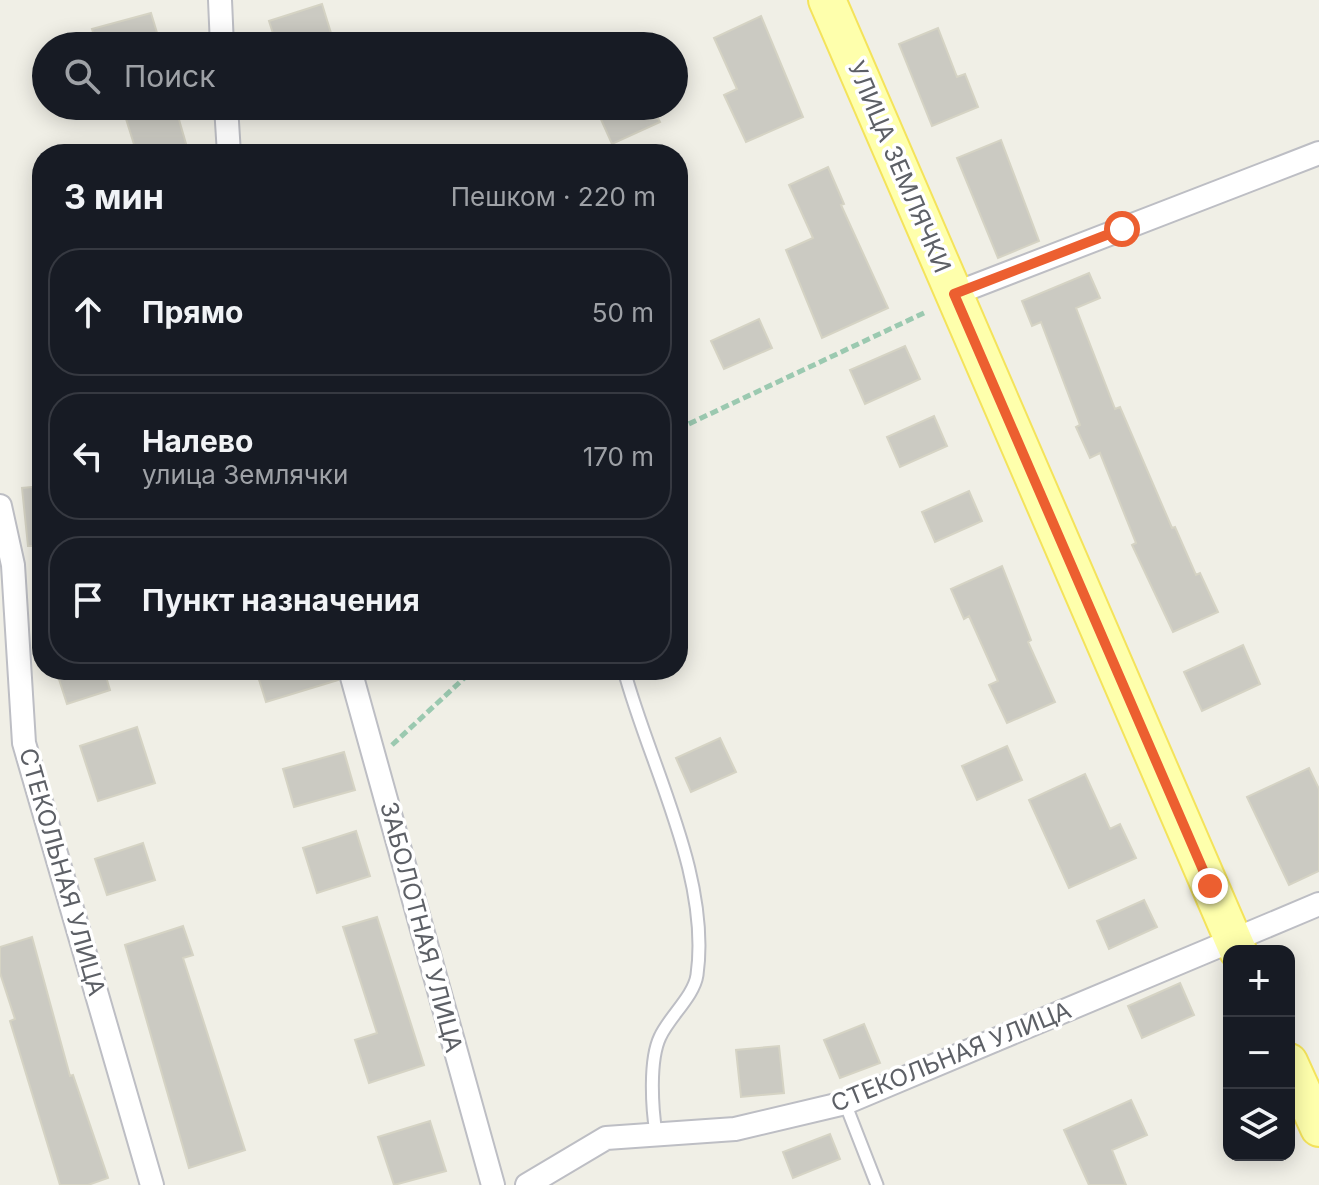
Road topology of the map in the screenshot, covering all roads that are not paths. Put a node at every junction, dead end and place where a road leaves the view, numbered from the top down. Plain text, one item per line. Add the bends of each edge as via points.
1 (220, 0) edge
2 (827, 0) edge
3 (221, 32) edge
4 (227, 120) edge
5 (228, 144) edge
6 (1319, 153) edge
7 (940, 303) junction
8 (0, 506) edge
9 (353, 680) edge
10 (627, 680) edge
11 (1319, 904) edge
12 (1235, 945) edge
13 (1240, 945) edge
14 (1223, 952) edge
15 (1295, 1075) edge
16 (845, 1103) junction
17 (1319, 1128) edge
18 (656, 1133) junction
19 (152, 1185) edge
20 (493, 1185) edge
21 (527, 1185) edge
22 (877, 1185) edge

1 - 3 street
2 - 7 main road, УЛИЦА ЗЕМЛЯЧКИ
4 - 5 street
6 - 7 street
7 - 12 main road, УЛИЦА ЗЕМЛЯЧКИ
8 - 19 street, СТЕКОЛЬНАЯ УЛИЦА via 13,565 24,743
9 - 20 street, ЗАБОЛОТНАЯ УЛИЦА
10 - 18 lane via 673,814 699,919 697,978 658,1039 651,1104
11 - 13 street, СТЕКОЛЬНАЯ УЛИЦА
14 - 16 street, СТЕКОЛЬНАЯ УЛИЦА
15 - 17 main road
16 - 18 street, СТЕКОЛЬНАЯ УЛИЦА via 735,1129
16 - 22 lane
18 - 21 street, СТЕКОЛЬНАЯ УЛИЦА via 606,1138

